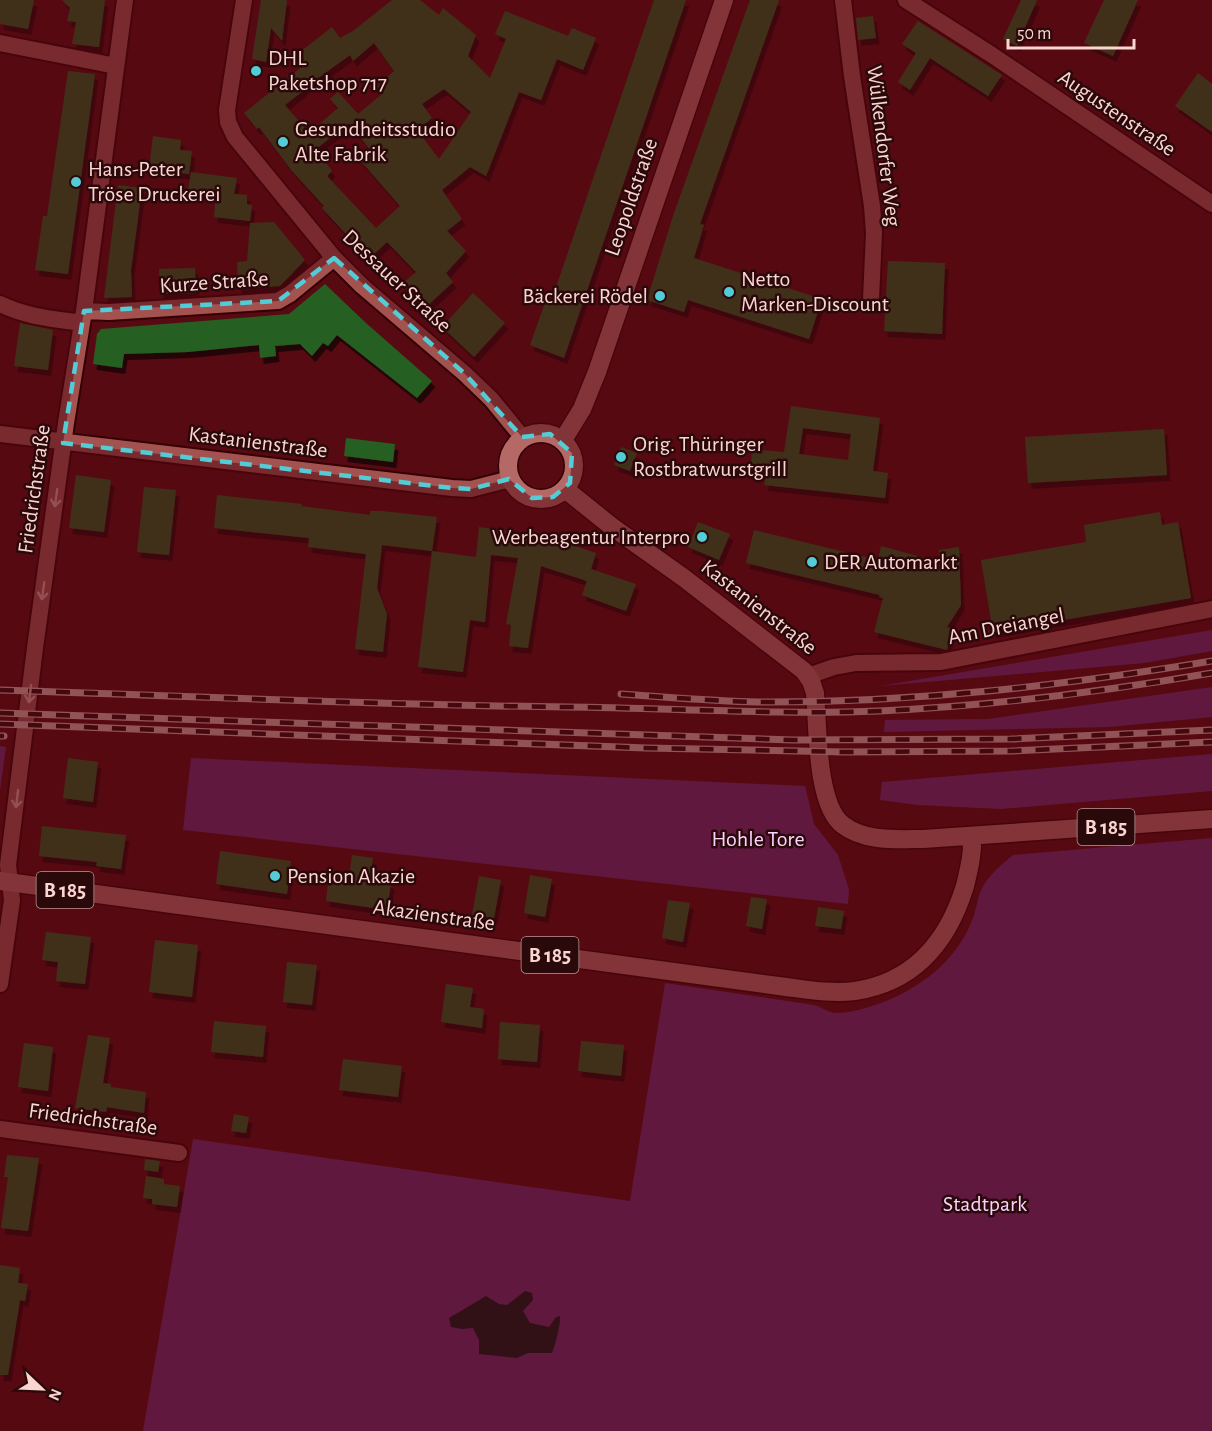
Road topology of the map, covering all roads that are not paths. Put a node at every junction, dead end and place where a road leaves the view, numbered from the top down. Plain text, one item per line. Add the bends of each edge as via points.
1 (125, 0) edge
2 (244, 0) edge
3 (724, 0) edge
4 (843, 0) edge
5 (906, 0) edge
6 (0, 43) edge
7 (116, 66) junction
8 (1212, 204) edge
9 (334, 258) junction
10 (871, 299) dead end
11 (0, 304) edge
12 (83, 317) junction
13 (0, 434) edge
14 (523, 438) junction
15 (563, 440) junction
16 (63, 442) junction
17 (510, 479) junction
18 (565, 489) junction
19 (1212, 609) edge
20 (808, 676) junction
21 (1212, 819) edge
22 (972, 836) junction
23 (5, 882) edge
24 (0, 984) edge
25 (0, 1129) edge
26 (179, 1153) dead end

1 - 7 street, Friedrichstraße
2 - 9 street, Dessauer Straße via 228,95 228,122 235,137
3 - 15 main road, Leopoldstraße via 593,382 582,410
4 - 10 street, Wülkendorfer Weg via 869,172 874,233
5 - 8 street, Augustenstraße
6 - 7 street
7 - 12 street, Friedrichstraße
9 - 12 street, Kurze Straße via 278,301
9 - 14 street, Dessauer Straße via 465,374
11 - 12 street, Kurze Straße via 35,317
12 - 16 street, Friedrichstraße
13 - 16 street, Kastanienstraße
14 - 15 main road via 543,432
14 - 17 main road via 510,453
15 - 18 main road via 574,460 573,476
16 - 17 street, Kastanienstraße via 452,488 471,489
16 -> 23 street, Friedrichstraße
17 - 18 main road via 531,498 546,499
18 - 20 main road, Kastanienstraße via 790,658
19 - 20 street, Am Dreiangel via 941,662 856,663
20 - 22 main road, Kastanienstraße via 815,693 825,795 836,819 855,832 876,838
21 - 22 main road, B 185
22 - 23 main road, Akazienstraße / B 185 via 973,851 961,897 948,928 931,952 888,982 840,992
23 - 24 street, Friedrichstraße via 12,900
25 - 26 street, Friedrichstraße

